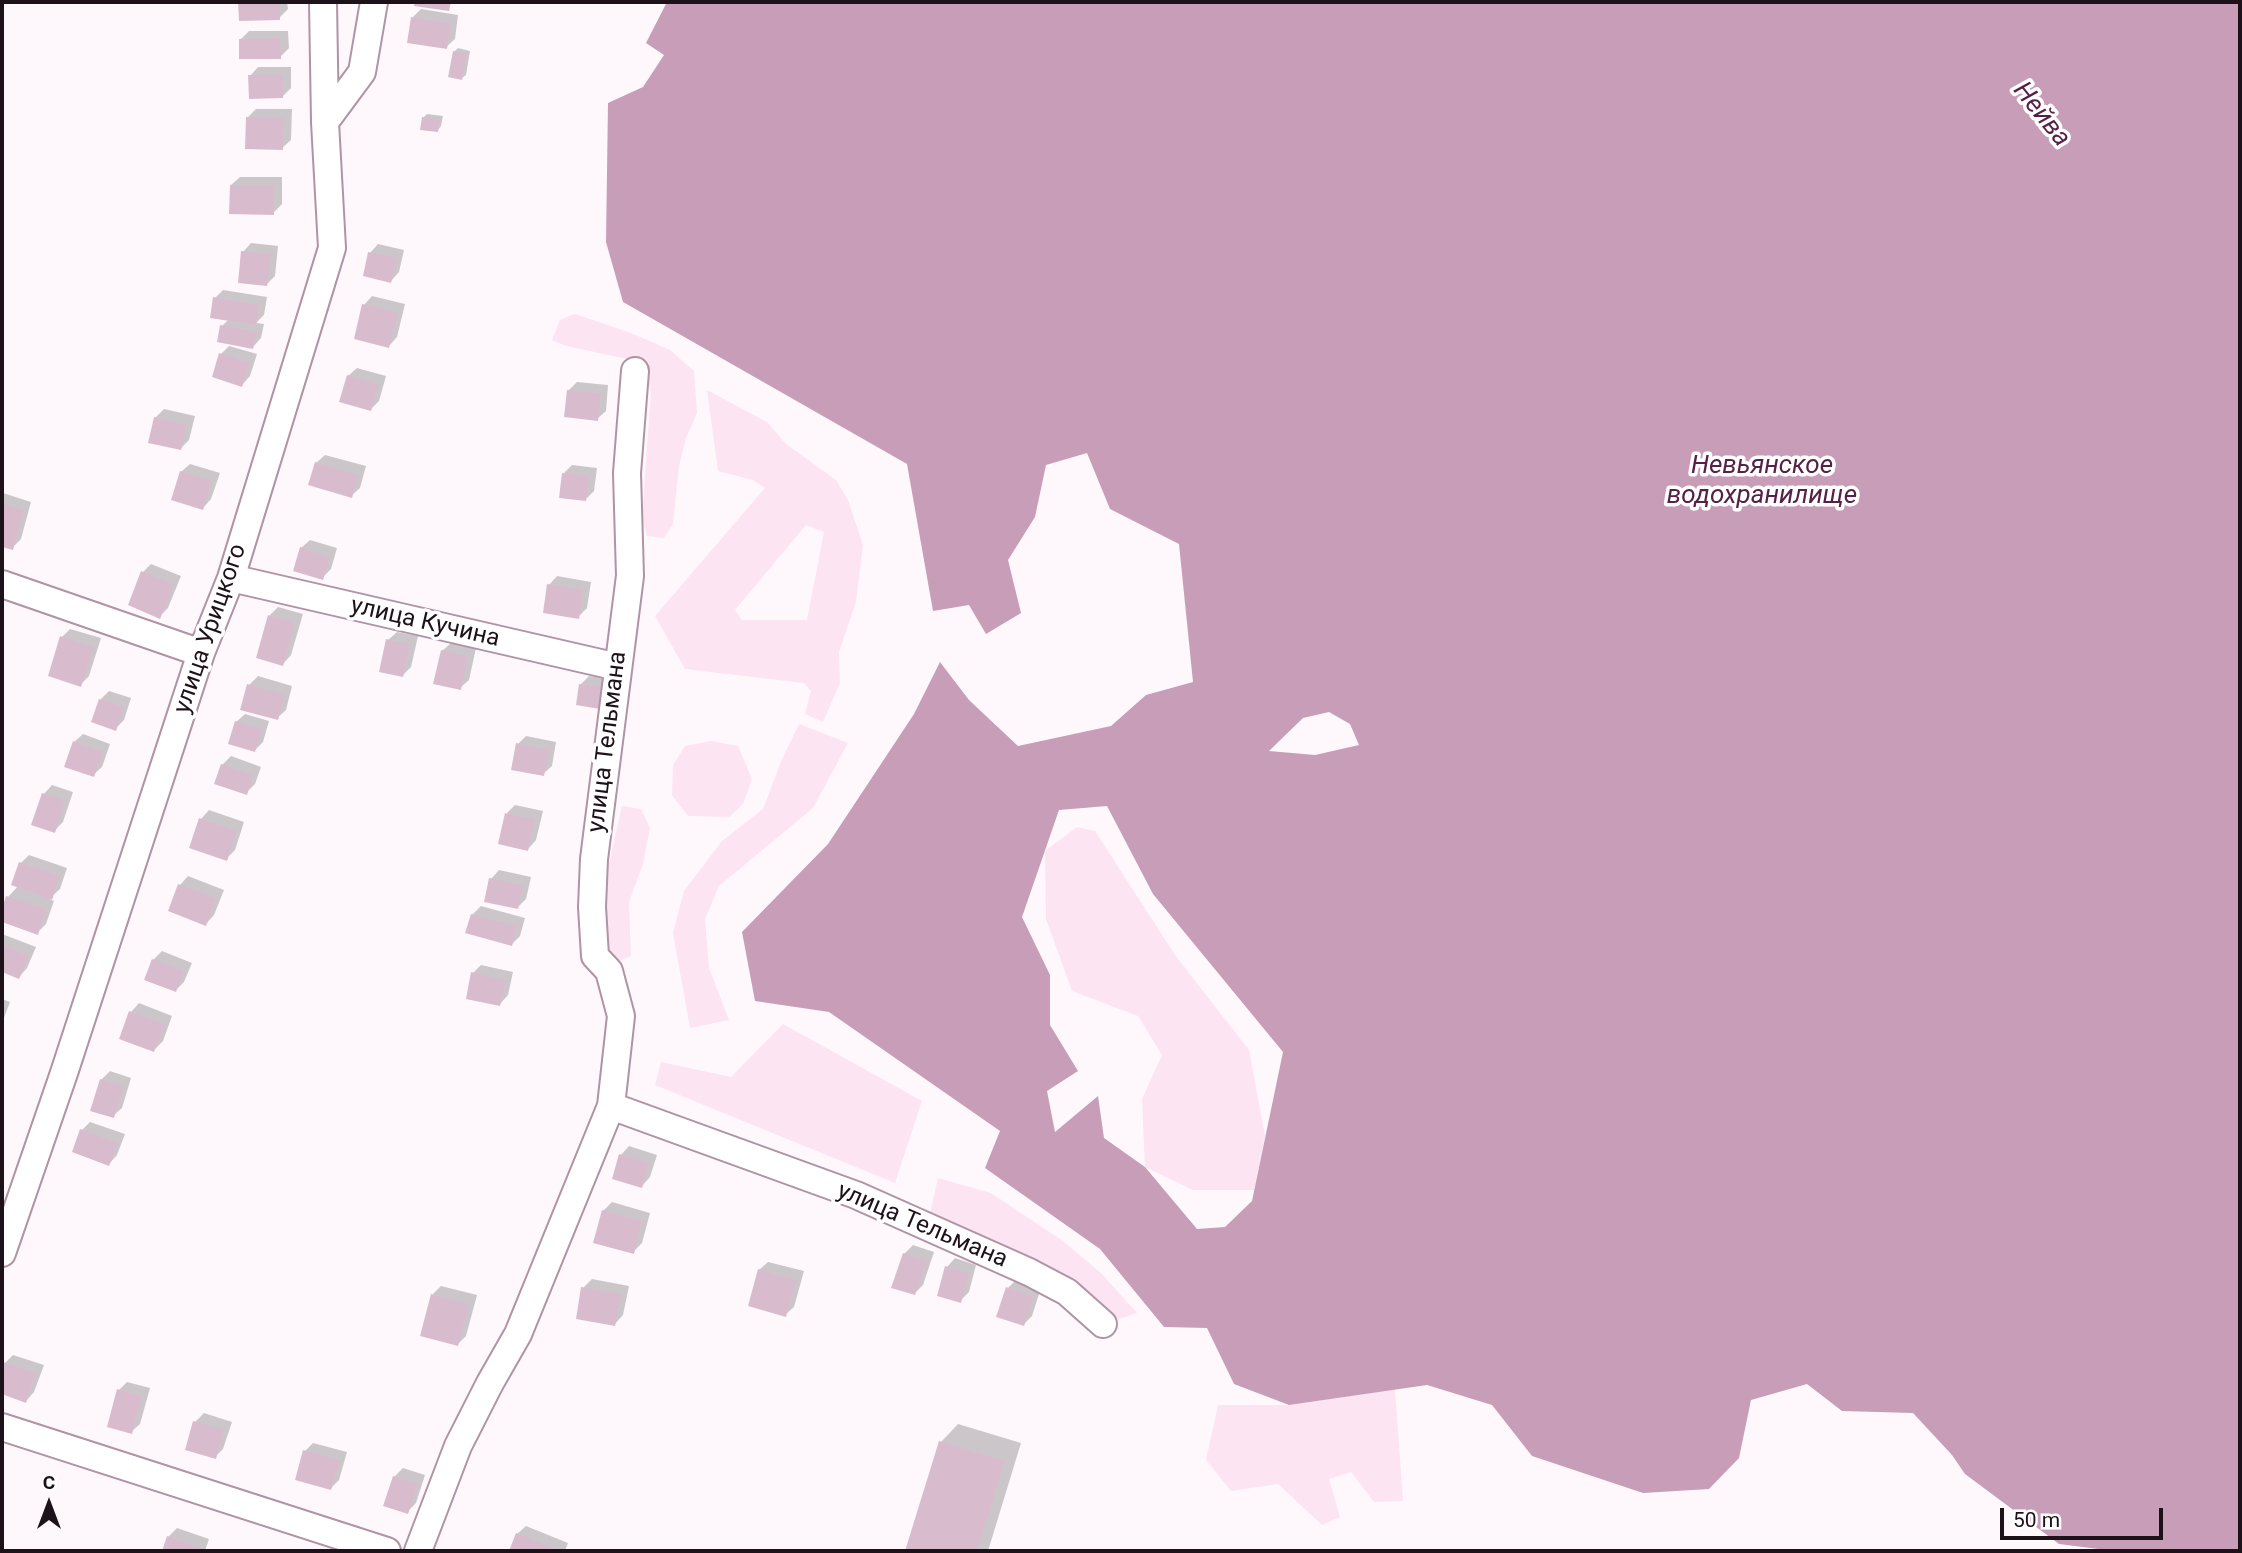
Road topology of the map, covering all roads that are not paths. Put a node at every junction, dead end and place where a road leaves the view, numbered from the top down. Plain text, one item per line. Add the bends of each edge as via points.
1 (323, 2) edge
2 (374, 2) edge
3 (326, 122) junction
4 (635, 371) dead end
5 (231, 578) junction
6 (2, 584) edge
7 (201, 653) junction
8 (618, 667) junction
9 (611, 1106) junction
10 (2, 1253) edge
11 (1103, 1324) dead end
12 (2, 1427) edge
13 (387, 1551) edge
14 (418, 1551) edge

1 - 3 street, улица Урицкого
2 - 3 street via 362,72
3 - 5 street, улица Урицкого via 332,248
4 - 8 street, улица Тельмана via 627,473 630,576
5 - 7 street, улица Урицкого
5 - 8 street, улица Кучина
6 - 7 street
7 - 10 street, улица Урицкого
8 - 9 street, улица Тельмана via 592,907 595,956 609,971 621,1016
9 - 11 street, улица Тельмана via 856,1195 1029,1272 1067,1292
9 - 14 street, улица Тельмана via 519,1334 458,1446
12 - 13 street

